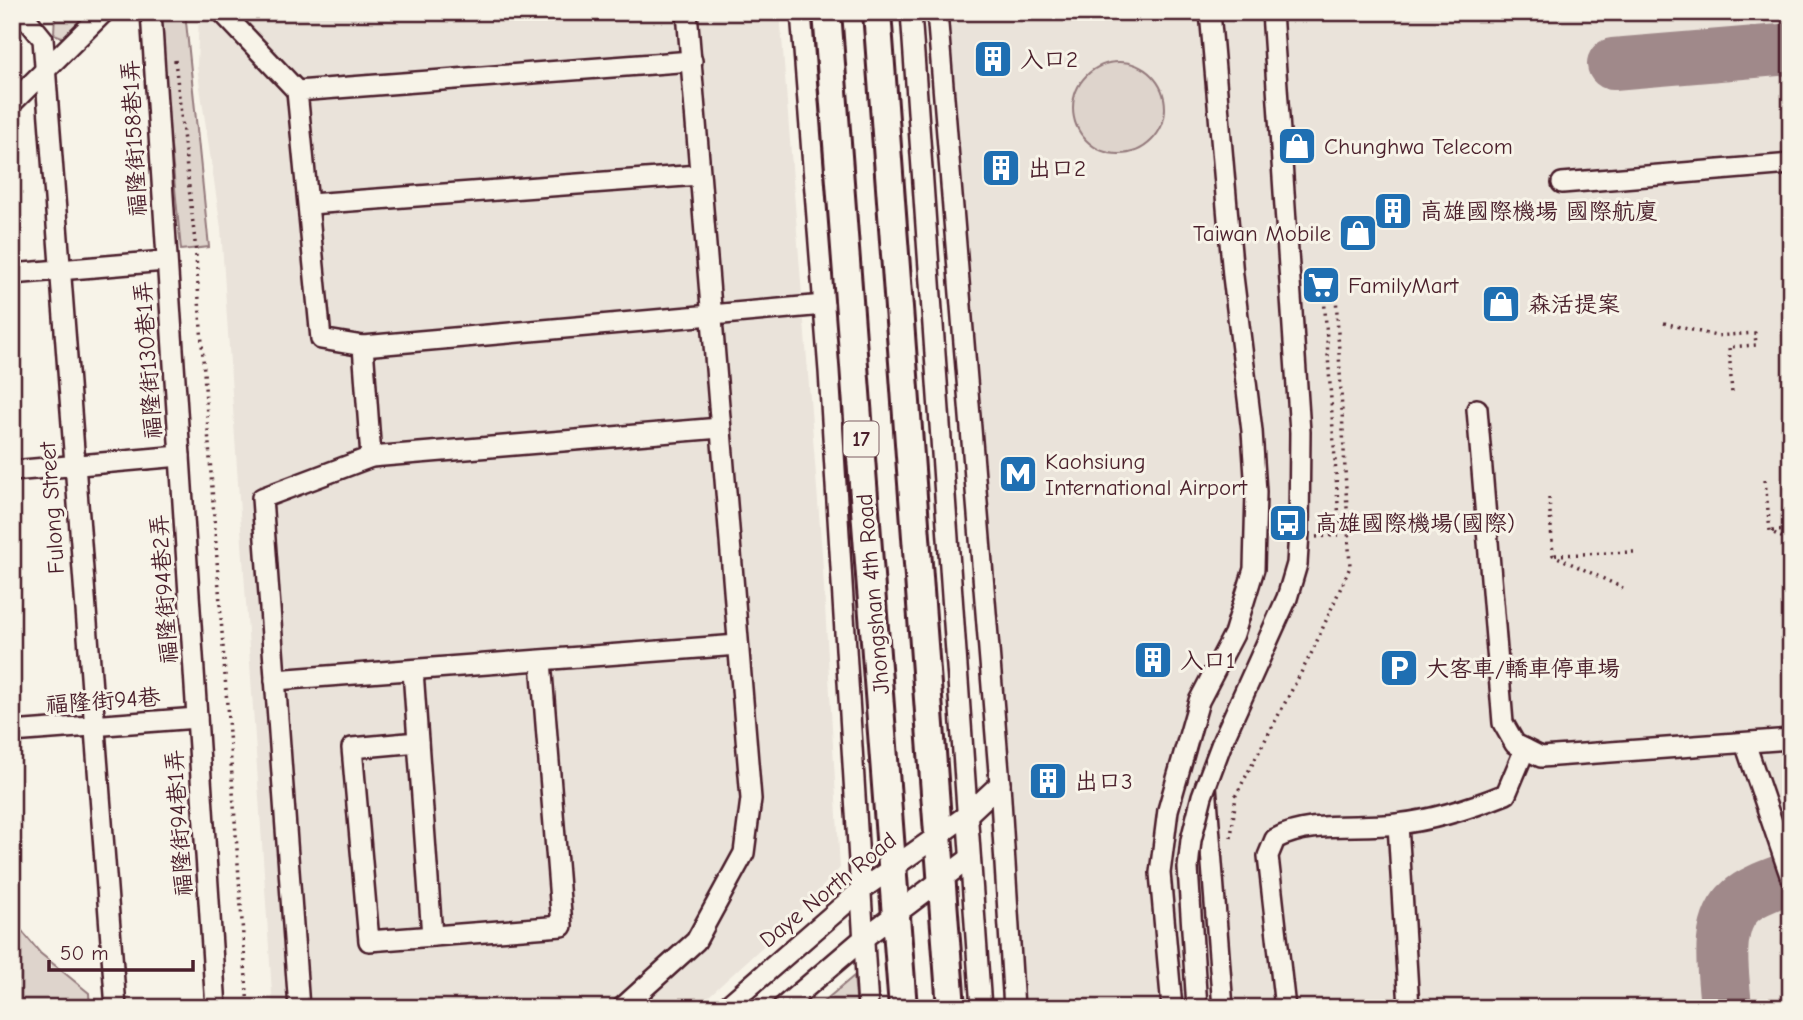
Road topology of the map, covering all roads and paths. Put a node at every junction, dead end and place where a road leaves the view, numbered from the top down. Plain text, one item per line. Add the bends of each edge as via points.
1 (104, 12) edge
2 (151, 12) edge
3 (222, 12) edge
4 (687, 12) edge
5 (801, 12) edge
6 (827, 12) edge
7 (877, 12) edge
8 (911, 12) edge
9 (937, 12) edge
10 (1209, 12) edge
11 (1272, 12) edge
12 (21, 17) edge
13 (175, 53) dead end
14 (691, 61) junction
15 (45, 68) junction
16 (297, 91) junction
17 (12, 103) edge
18 (1791, 164) edge
19 (699, 175) junction
20 (1562, 183) dead end
21 (310, 204) junction
22 (165, 261) junction
23 (60, 270) junction
24 (12, 274) edge
25 (1336, 294) dead end
26 (1324, 295) dead end
27 (824, 306) junction
28 (711, 315) junction
29 (1664, 323) dead end
30 (363, 346) junction
31 (1732, 394) dead end
32 (1478, 408) dead end
33 (720, 428) junction
34 (1346, 453) junction
35 (180, 456) junction
36 (371, 457) junction
37 (73, 466) junction
38 (12, 471) edge
39 (1765, 480) dead end
40 (1549, 498) dead end
41 (1791, 530) edge
42 (1770, 531) junction
43 (1791, 541) edge
44 (1634, 552) dead end
45 (1553, 555) junction
46 (1623, 588) dead end
47 (738, 645) junction
48 (541, 661) junction
49 (412, 671) junction
50 (275, 680) junction
51 (197, 718) junction
52 (93, 727) junction
53 (12, 732) edge
54 (1791, 739) edge
55 (418, 742) junction
56 (1745, 743) junction
57 (1525, 749) junction
58 (1205, 771) dead end
59 (1000, 784) junction
60 (967, 815) junction
61 (1398, 824) junction
62 (937, 835) junction
63 (1230, 839) dead end
64 (970, 858) junction
65 (894, 865) junction
66 (1791, 878) edge
67 (940, 880) junction
68 (861, 890) junction
69 (897, 911) junction
70 (432, 936) junction
71 (864, 938) junction
72 (116, 1008) edge
73 (216, 1008) edge
74 (248, 1008) edge
75 (299, 1008) edge
76 (622, 1008) edge
77 (725, 1008) edge
78 (782, 1008) edge
79 (868, 1008) edge
80 (903, 1008) edge
81 (951, 1008) edge
82 (981, 1008) edge
83 (1014, 1008) edge
84 (1172, 1008) edge
85 (1197, 1008) edge
86 (1223, 1008) edge
87 (1285, 1008) edge
88 (1409, 1008) edge

1 - 15 street
2 - 22 street, 福隆街158巷1弄
3 - 16 street
4 - 14 street
5 - 27 street, Jhongshan 4th Road
6 - 65 main road, Jhongshan 4th Road / 17
7 - 62 main road, Jhongshan 4th Road / 17
8 - 60 street
9 - 59 street
10 - 84 street via 1253,443 1254,569 1234,634 1199,701 1168,810 1160,873
11 - 85 street, bridge via 1300,432 1297,564 1287,598 1223,740 1191,840 1188,869
12 - 15 street, Fulong Street via 43,38
13 - 74 path via 195,242
14 - 16 street
14 - 19 street
15 - 17 street
15 - 23 street, Fulong Street
16 - 21 street
18 - 20 street
19 - 21 street
19 - 28 street
21 - 30 street via 321,339
22 - 23 street
22 - 35 street, 福隆街130巷1弄
23 - 24 street
23 - 37 street, Fulong Street
25 - 34 path
26 - 34 path via 1335,454
27 - 28 street
27 - 68 street, Jhongshan 4th Road
28 - 30 street
28 - 33 street
29 - 31 path via 1716,336 1755,332 1756,345 1729,347
30 - 36 street
32 - 57 street via 1503,723 1515,744
33 - 36 street
33 - 47 street
34 - 63 path via 1350,567 1312,652 1236,795
35 - 37 street
35 - 51 street, 福隆街94巷2弄
36 - 50 street via 262,498
37 - 38 street
37 - 52 street, Fulong Street
39 - 42 path
40 - 45 path
41 - 42 path
42 - 43 path
44 - 45 path
45 - 46 path
47 - 48 street
47 - 76 street via 751,799 744,853 696,941
48 - 49 street
48 - 70 street via 562,926
49 - 50 street
49 - 55 street
50 - 75 street
51 - 52 street, 福隆街94巷
51 - 73 street, 福隆街94巷1弄
52 - 53 street, 福隆街94巷
52 - 72 street, Fulong Street
54 - 56 street
55 - 70 street
55 - 70 street via 352,748 369,941
56 - 57 street via 1541,757
56 - 66 street
57 - 61 street via 1506,794 1465,810
58 - 86 street
59 - 60 street, Daye North Road
59 - 83 street
60 - 62 street, Daye North Road
60 - 64 street
61 - 87 street via 1291,830 1275,839 1268,856
61 - 88 street
62 - 65 street, Daye North Road
62 - 67 main road, Jhongshan 4th Road / 17
64 - 67 street
64 - 82 street
65 - 68 street, Daye North Road
65 - 69 main road, Jhongshan 4th Road / 17
67 - 69 street
67 - 81 main road, Jhongshan 4th Road / 17
68 - 71 street, Jhongshan 4th Road
68 - 77 street, Daye North Road
69 - 71 street
69 - 80 main road, Jhongshan 4th Road / 17
71 - 78 street
71 - 79 street, Jhongshan 4th Road

